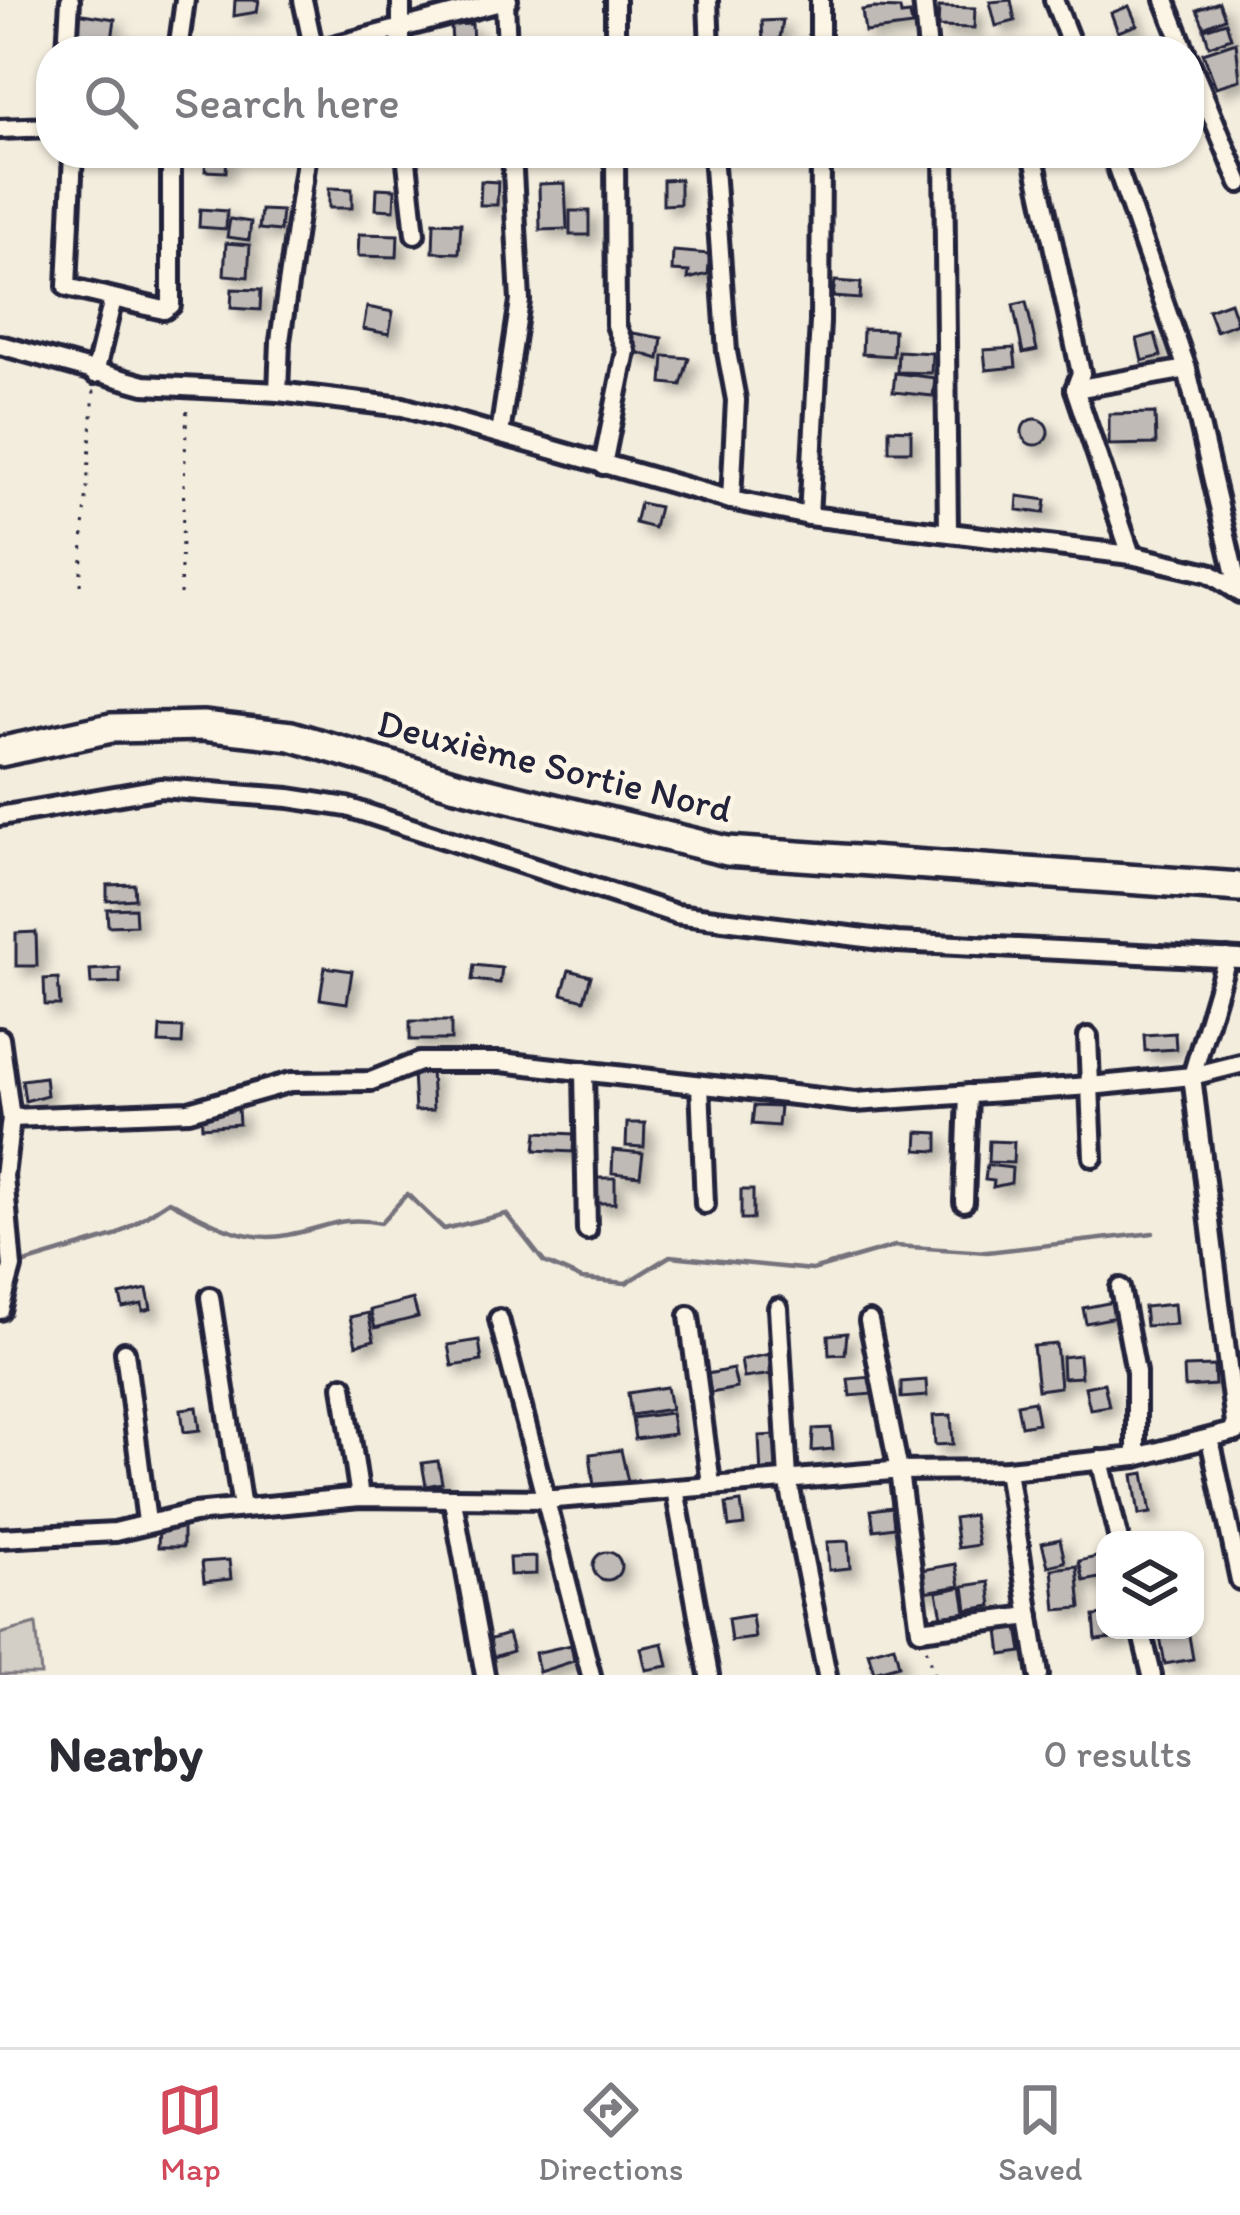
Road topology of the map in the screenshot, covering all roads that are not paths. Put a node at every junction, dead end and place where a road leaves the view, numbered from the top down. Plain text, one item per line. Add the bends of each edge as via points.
1 (70, 0) edge
2 (185, 0) edge
3 (303, 0) edge
4 (401, 0) edge
5 (506, 0) edge
6 (615, 0) edge
7 (708, 0) edge
8 (820, 0) edge
9 (923, 0) edge
10 (1054, 0) edge
11 (1165, 0) edge
12 (401, 26) junction
13 (68, 36) edge
14 (180, 36) edge
15 (311, 36) edge
16 (366, 36) edge
17 (401, 36) edge
18 (507, 36) edge
19 (615, 36) edge
20 (709, 36) edge
21 (820, 36) edge
22 (927, 36) edge
23 (1069, 36) edge
24 (1179, 36) edge
25 (1204, 96) edge
26 (36, 128) edge
27 (0, 129) edge
28 (72, 168) edge
29 (171, 168) edge
30 (305, 168) edge
31 (408, 168) edge
32 (513, 168) edge
33 (615, 168) edge
34 (714, 168) edge
35 (820, 168) edge
36 (944, 168) edge
37 (1036, 168) edge
38 (1117, 168) edge
39 (1240, 183) edge
40 (416, 234) dead end
41 (113, 299) junction
42 (0, 345) edge
43 (1187, 369) junction
44 (95, 374) junction
45 (1075, 389) junction
46 (278, 392) junction
47 (500, 434) junction
48 (603, 465) junction
49 (731, 500) junction
50 (809, 516) junction
51 (948, 532) junction
52 (1131, 555) junction
53 (1240, 593) edge
54 (0, 752) edge
55 (0, 816) edge
56 (1240, 887) edge
57 (1233, 959) edge
58 (1088, 1037) dead end
59 (0, 1038) edge
60 (1240, 1064) edge
61 (584, 1071) junction
62 (1192, 1076) junction
63 (700, 1085) junction
64 (1090, 1086) junction
65 (968, 1094) junction
66 (11, 1118) junction
67 (1093, 1156) dead end
68 (964, 1202) dead end
69 (705, 1204) dead end
70 (587, 1230) dead end
71 (1120, 1288) dead end
72 (210, 1297) dead end
73 (778, 1308) dead end
74 (0, 1310) edge
75 (689, 1316) dead end
76 (499, 1319) dead end
77 (869, 1322) dead end
78 (125, 1352) dead end
79 (343, 1386) dead end
80 (1238, 1431) edge
81 (1210, 1439) junction
82 (1136, 1456) junction
83 (1100, 1460) junction
84 (1006, 1470) junction
85 (899, 1471) junction
86 (788, 1479) junction
87 (711, 1484) junction
88 (675, 1489) junction
89 (360, 1497) junction
90 (547, 1499) junction
91 (453, 1501) junction
92 (242, 1508) junction
93 (147, 1522) junction
94 (1117, 1531) edge
95 (0, 1538) edge
96 (1240, 1580) edge
97 (1030, 1616) junction
98 (1143, 1639) edge
99 (485, 1675) edge
100 (592, 1675) edge
101 (709, 1675) edge
102 (826, 1675) edge
103 (1039, 1675) edge
104 (1152, 1675) edge

1 - 13 street
2 - 14 street
3 - 15 street
4 - 12 street
5 - 12 street
5 - 18 street
6 - 19 street
7 - 20 street
8 - 21 street
9 - 22 street
10 - 23 street
11 - 24 street
12 - 16 street
12 - 17 street
25 - 39 street
26 - 27 street
28 - 41 street via 65,281 71,291
29 - 41 street via 171,305
30 - 46 street
31 - 40 street
32 - 47 street via 520,301
33 - 48 street via 616,325 626,351
34 - 49 street via 736,400
35 - 50 street
36 - 51 street
37 - 45 street via 1081,373
38 - 43 street
41 - 44 street
42 - 44 street
43 - 45 street
43 - 53 street
44 - 46 street
45 - 52 street
46 - 47 street via 403,407
47 - 48 street
48 - 49 street
49 - 50 street
50 - 51 street
51 - 52 street
52 - 53 street via 1209,573
54 - 56 main road, Deuxième Sortie Nord via 111,728 203,726 291,736 727,851
55 - 57 street via 161,788 289,798 347,807 676,914 897,942
57 - 62 street
58 - 64 street
59 - 66 street
60 - 62 street
61 - 63 street
61 - 66 street via 419,1062 371,1081 291,1082 189,1111
61 - 70 street
62 - 64 street
62 - 80 street
63 - 65 street via 854,1102
63 - 69 street
64 - 65 street
64 - 67 street
65 - 68 street
66 - 74 street via 4,1176 12,1267
71 - 82 street via 1136,1372
72 - 92 street
73 - 86 street
75 - 87 street
76 - 90 street
77 - 85 street
78 - 93 street
79 - 89 street
80 - 81 street
81 - 82 street
81 - 96 street
82 - 83 street
83 - 84 street
83 - 94 street
84 - 85 street
84 - 97 street
85 - 86 street
85 - 97 street via 920,1630
86 - 87 street
86 - 102 street
87 - 88 street
88 - 90 street
88 - 101 street
89 - 91 street
89 - 92 street
90 - 91 street
90 - 100 street
91 - 99 street
92 - 93 street
93 - 95 street via 115,1532
97 - 103 street
98 - 104 street

